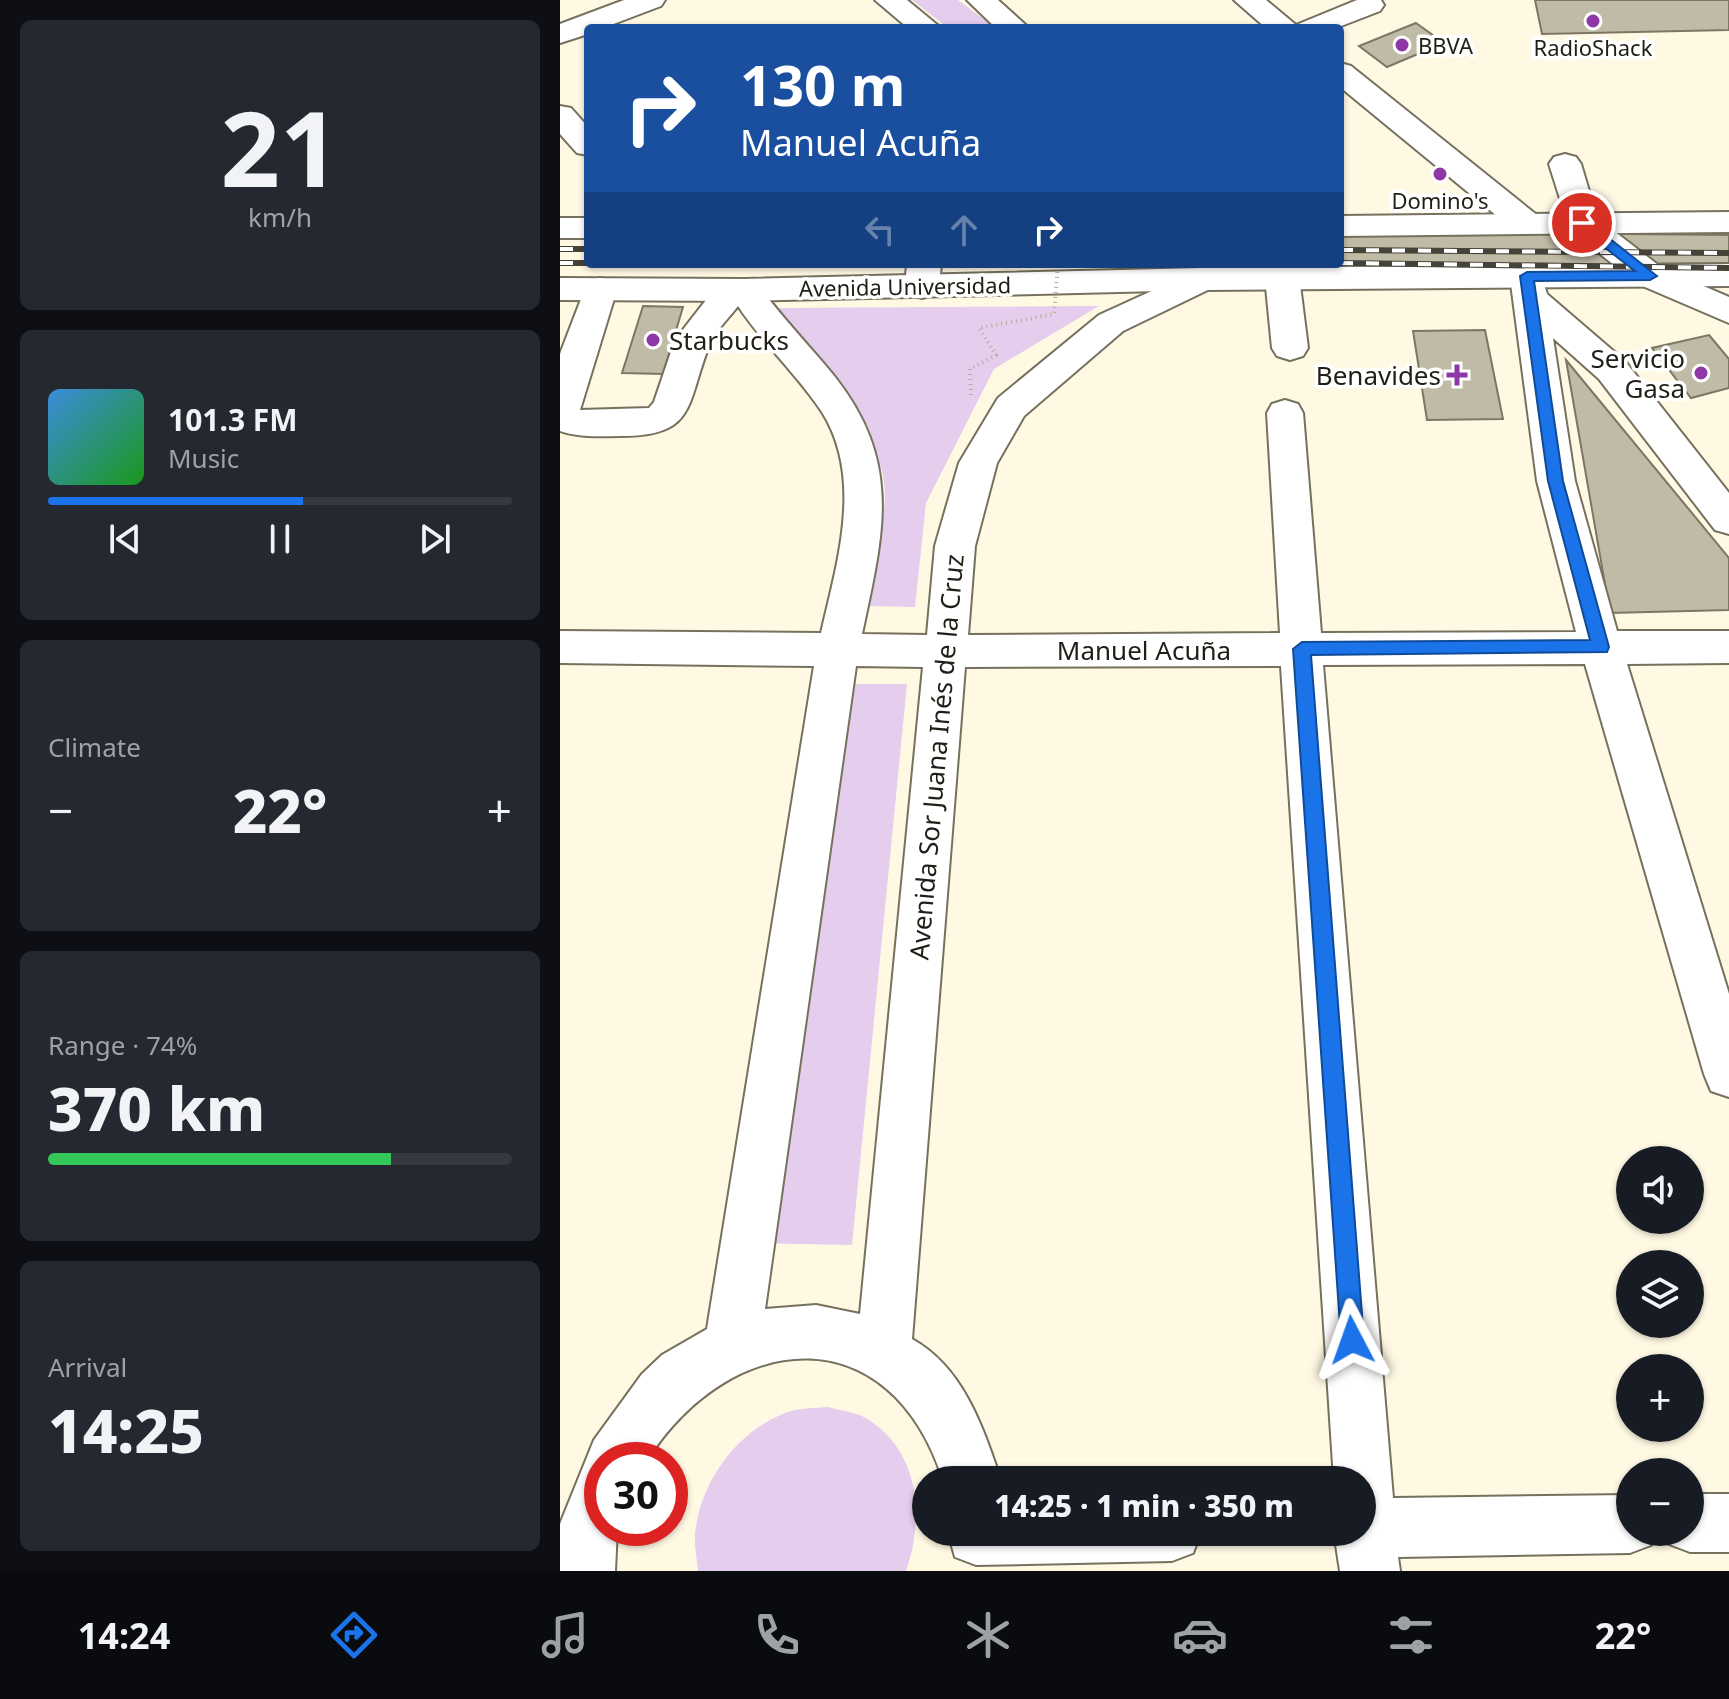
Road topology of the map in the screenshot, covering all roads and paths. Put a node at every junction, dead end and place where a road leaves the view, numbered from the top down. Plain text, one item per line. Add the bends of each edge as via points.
1 (562, 0) edge
2 (651, 0) edge
3 (889, 0) edge
4 (981, 0) edge
5 (1248, 0) edge
6 (1370, 5) dead end
7 (591, 24) edge
8 (921, 24) edge
9 (1009, 24) edge
10 (1279, 24) edge
11 (1320, 24) edge
12 (579, 29) edge
13 (1344, 75) edge
14 (560, 115) edge
15 (584, 142) edge
16 (1565, 164) dead end
17 (1729, 222) edge
18 (1526, 223) junction
19 (1582, 223) junction
20 (1344, 226) edge
21 (560, 228) edge
22 (584, 228) edge
23 (1058, 268) edge
24 (923, 275) edge
25 (1729, 275) edge
26 (1650, 276) junction
27 (1282, 277) junction
28 (1202, 279) junction
29 (1529, 288) junction
30 (560, 289) edge
31 (600, 289) junction
32 (738, 290) junction
33 (1729, 311) edge
34 (1290, 348) dead end
35 (971, 395) dead end
36 (1285, 413) dead end
37 (1729, 520) edge
38 (560, 647) edge
39 (1601, 647) junction
40 (1729, 647) edge
41 (1302, 649) junction
42 (836, 651) junction
43 (944, 651) junction
44 (1729, 1074) edge
45 (732, 1346) junction
46 (884, 1350) junction
47 (625, 1442) edge
48 (968, 1466) edge
49 (1361, 1466) edge
50 (1704, 1523) edge
51 (1729, 1523) edge
52 (1616, 1525) edge
53 (1376, 1541) edge

1 - 12 main road
2 - 7 main road
3 - 8 main road
4 - 9 main road
5 - 10 main road
6 - 11 main road
13 - 18 main road
14 - 15 main road
16 - 19 main road
17 - 19 main road
18 - 19 main road
18 - 20 main road
19 - 26 main road
21 - 22 main road
23 - 35 path, bridge via 1054,314 979,328 996,355 970,369
24 - 28 main road, Avenida Universidad
24 - 32 main road, Avenida Universidad
25 - 26 main road, Avenida Universidad
26 - 29 main road, Avenida Universidad
26 - 33 main road
27 - 28 main road, Avenida Universidad
27 - 29 main road, Avenida Universidad
27 - 34 main road
28 - 43 main road, Avenida Sor Juana Inés de la Cruz via 1111,323 1011,407 978,463 955,546
29 - 37 main road via 1612,370
29 - 39 main road via 1556,481
30 - 31 main road, Avenida Universidad
31 - 32 main road, Avenida Universidad
31 - 32 main road via 560,407 566,419 576,423 646,423 662,417 671,407 693,340
32 - 42 main road via 840,410 858,453 863,517
36 - 41 main road
38 - 42 main road, Manuel Acuña
39 - 40 main road, Manuel Acuña
39 - 41 main road, Manuel Acuña
39 - 44 main road
41 - 43 main road, Manuel Acuña
41 - 49 main road
42 - 43 main road, Manuel Acuña
42 - 45 main road
43 - 46 main road, Avenida Sor Juana Inés de la Cruz
45 - 46 main road via 810,1330 848,1336
45 - 47 main road via 682,1375 639,1418
46 - 48 main road via 924,1381 954,1424
50 - 51 main road
52 - 53 main road

